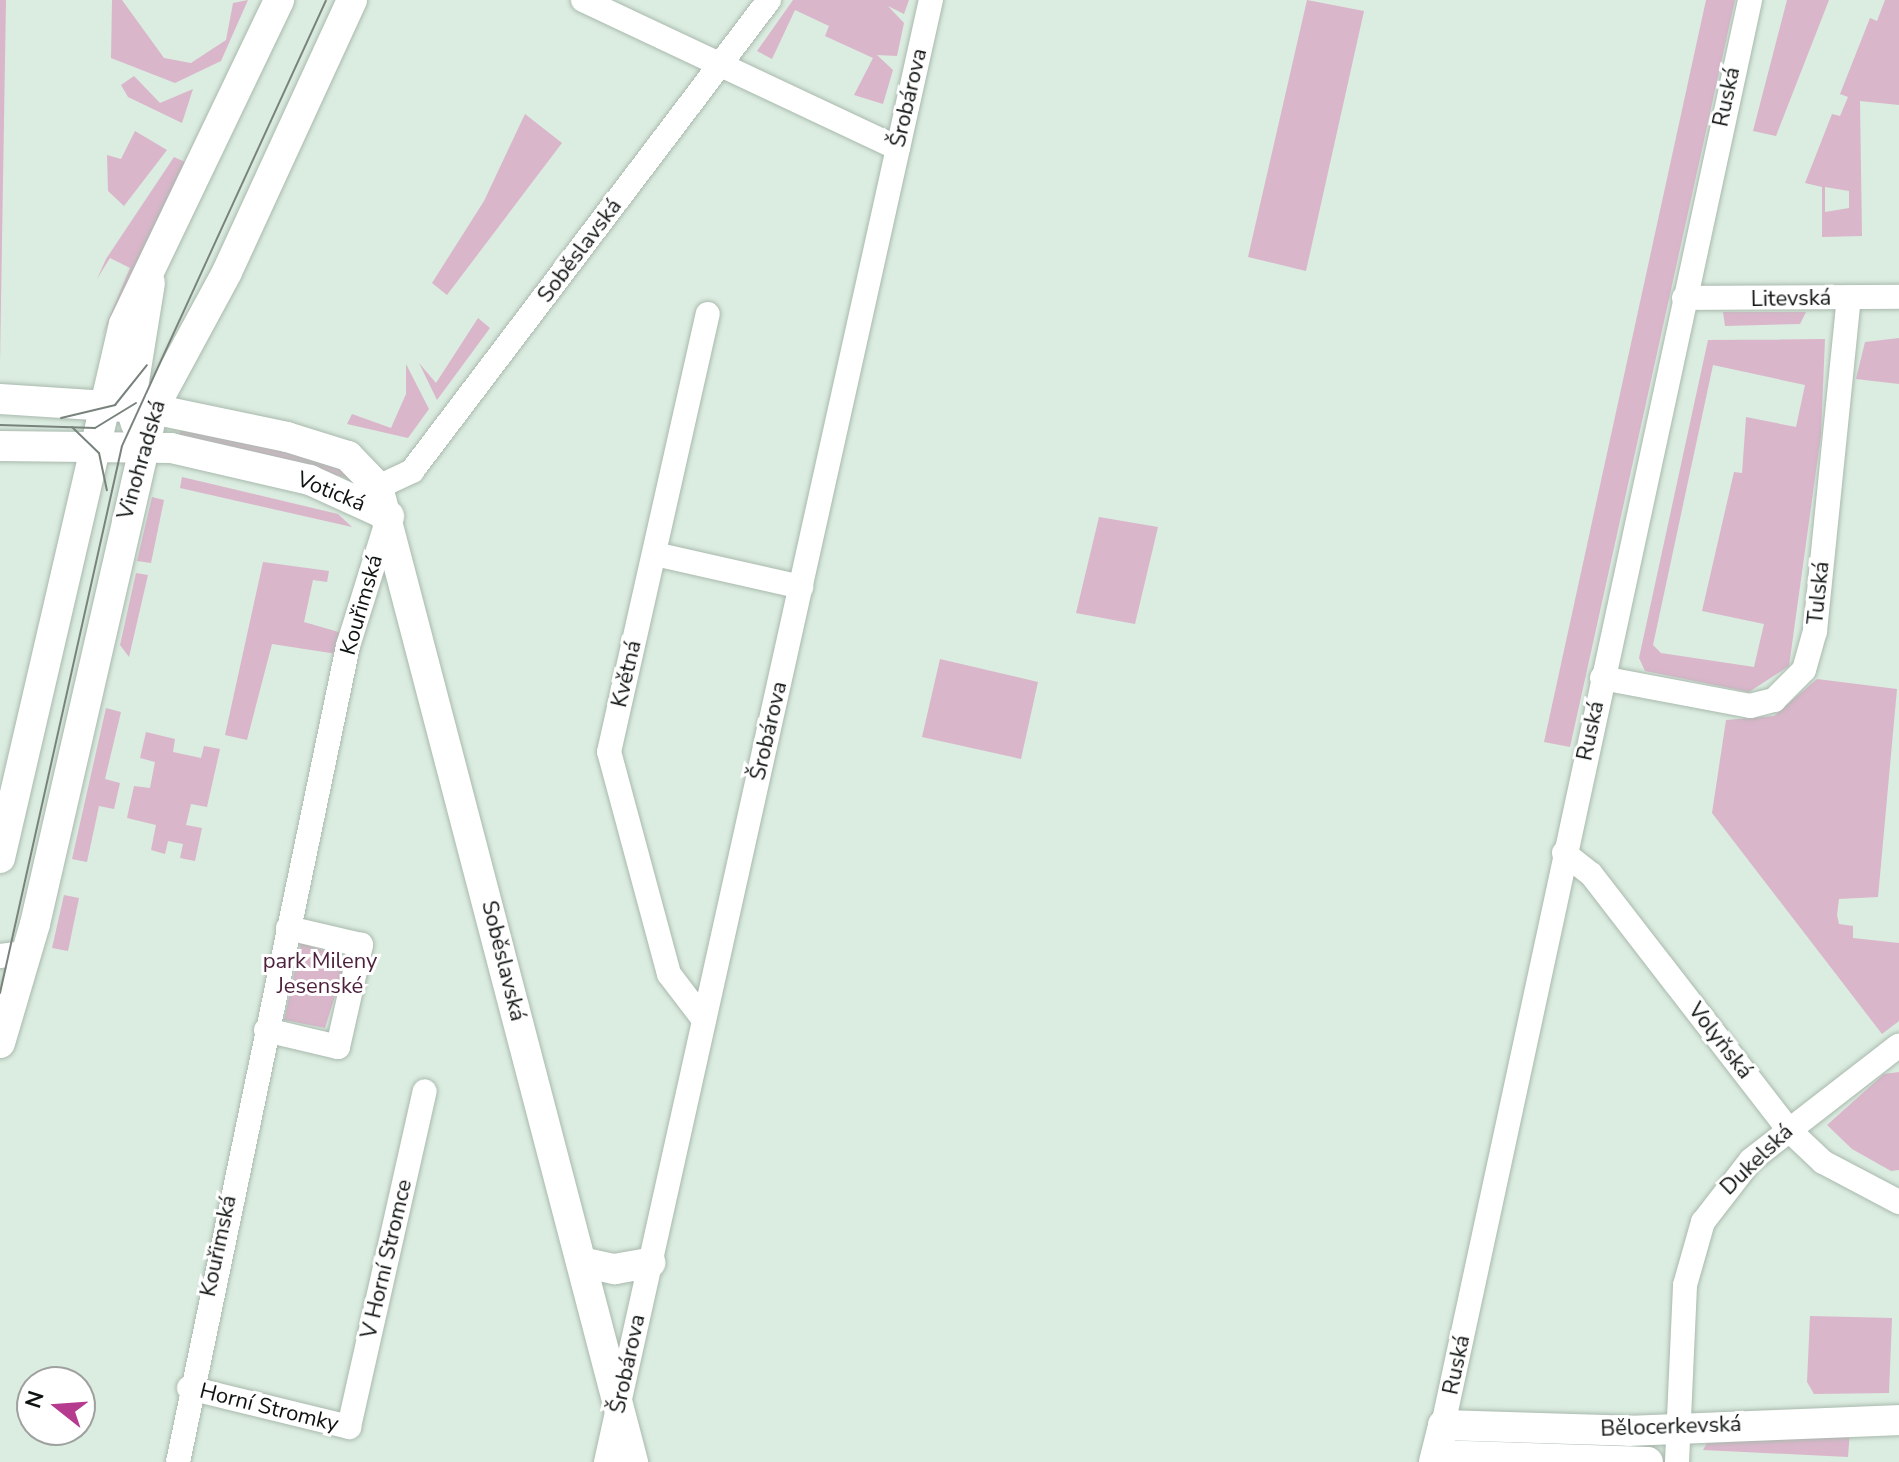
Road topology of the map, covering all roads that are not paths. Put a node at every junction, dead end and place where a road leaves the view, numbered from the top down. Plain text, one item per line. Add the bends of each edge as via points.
1 (279, 0) edge
2 (352, 0) edge
3 (583, 0) edge
4 (769, 0) edge
5 (931, 0) edge
6 (1750, 0) edge
7 (721, 64) junction
8 (898, 148) junction
9 (1899, 297) edge
10 (1684, 298) junction
11 (1849, 298) junction
12 (708, 314) dead end
13 (0, 399) edge
14 (129, 406) junction
15 (143, 445) junction
16 (0, 446) edge
17 (95, 448) junction
18 (378, 487) junction
19 (389, 516) junction
20 (655, 554) junction
21 (801, 587) junction
22 (1602, 678) junction
23 (1564, 853) junction
24 (0, 858) edge
25 (288, 928) junction
26 (13, 955) edge
27 (704, 1020) junction
28 (266, 1030) junction
29 (0, 1043) edge
30 (1899, 1045) edge
31 (425, 1091) dead end
32 (1788, 1129) junction
33 (1899, 1202) edge
34 (581, 1262) junction
35 (650, 1263) junction
36 (189, 1388) junction
37 (619, 1405) junction
38 (1899, 1420) edge
39 (1443, 1425) junction
40 (349, 1427) joint
41 (1679, 1430) junction
42 (1435, 1459) edge
43 (178, 1462) edge
44 (606, 1462) edge
45 (633, 1462) edge
46 (1648, 1462) edge
47 (1677, 1462) edge

1 - 14 main road, Vinohradská via 127,316
2 - 14 main road, Vinohradská via 233,259
3 - 7 street
4 - 7 street, Soběslavská
5 - 8 street, Šrobárova
6 - 10 street, Ruská
7 - 8 street
7 - 18 street, Soběslavská via 412,471
8 - 21 street, Šrobárova
9 - 11 street, Litevská
10 - 11 street, Litevská
10 - 22 street, Ruská
11 - 22 street, Tulská via 1815,631 1797,680 1774,700 1736,706
12 - 20 street, Květná
13 - 14 main road, Votická
14 - 15 main road, Vinohradská
14 - 17 main road, Vinohradská
14 - 18 main road, Votická via 321,445 357,462
15 - 17 main road, Votická
15 - 19 main road, Votická via 310,480
15 - 26 main road, Vinohradská
16 - 17 main road, Votická
17 - 24 main road, Vinohradská
18 - 19 main road, Votická
19 - 25 street, Kouřimská via 348,646
19 - 34 main road, Soběslavská
20 - 21 street
20 - 27 street, Květná via 609,752 669,974
21 - 27 street, Šrobárova
22 - 23 street, Ruská
23 - 32 street, Volyňská via 1591,874
23 - 39 street, Ruská
25 - 28 street, Kouřimská
25 - 28 street via 361,945 338,1047
26 - 29 main road, Vinohradská
27 - 35 street, Šrobárova
28 - 36 street, Kouřimská
30 - 32 street, Dukelská
31 - 40 street, V Horní Stromce
32 - 33 street, Volyňská via 1823,1162
32 - 41 street, Dukelská via 1731,1180 1694,1244 1683,1304
34 - 35 main road via 615,1269
34 - 37 main road, Soběslavská
35 - 37 street, Šrobárova
36 - 40 street, Horní Stromky
36 - 43 street, Kouřimská
37 - 44 street, Šrobárova
37 - 45 main road, Soběslavská
38 - 41 main road, Bělocerkevská
39 - 41 main road, Bělocerkevská
39 - 42 main road, Ruská
41 - 47 street, Dukelská
42 - 46 main road, Bělocerkevská

